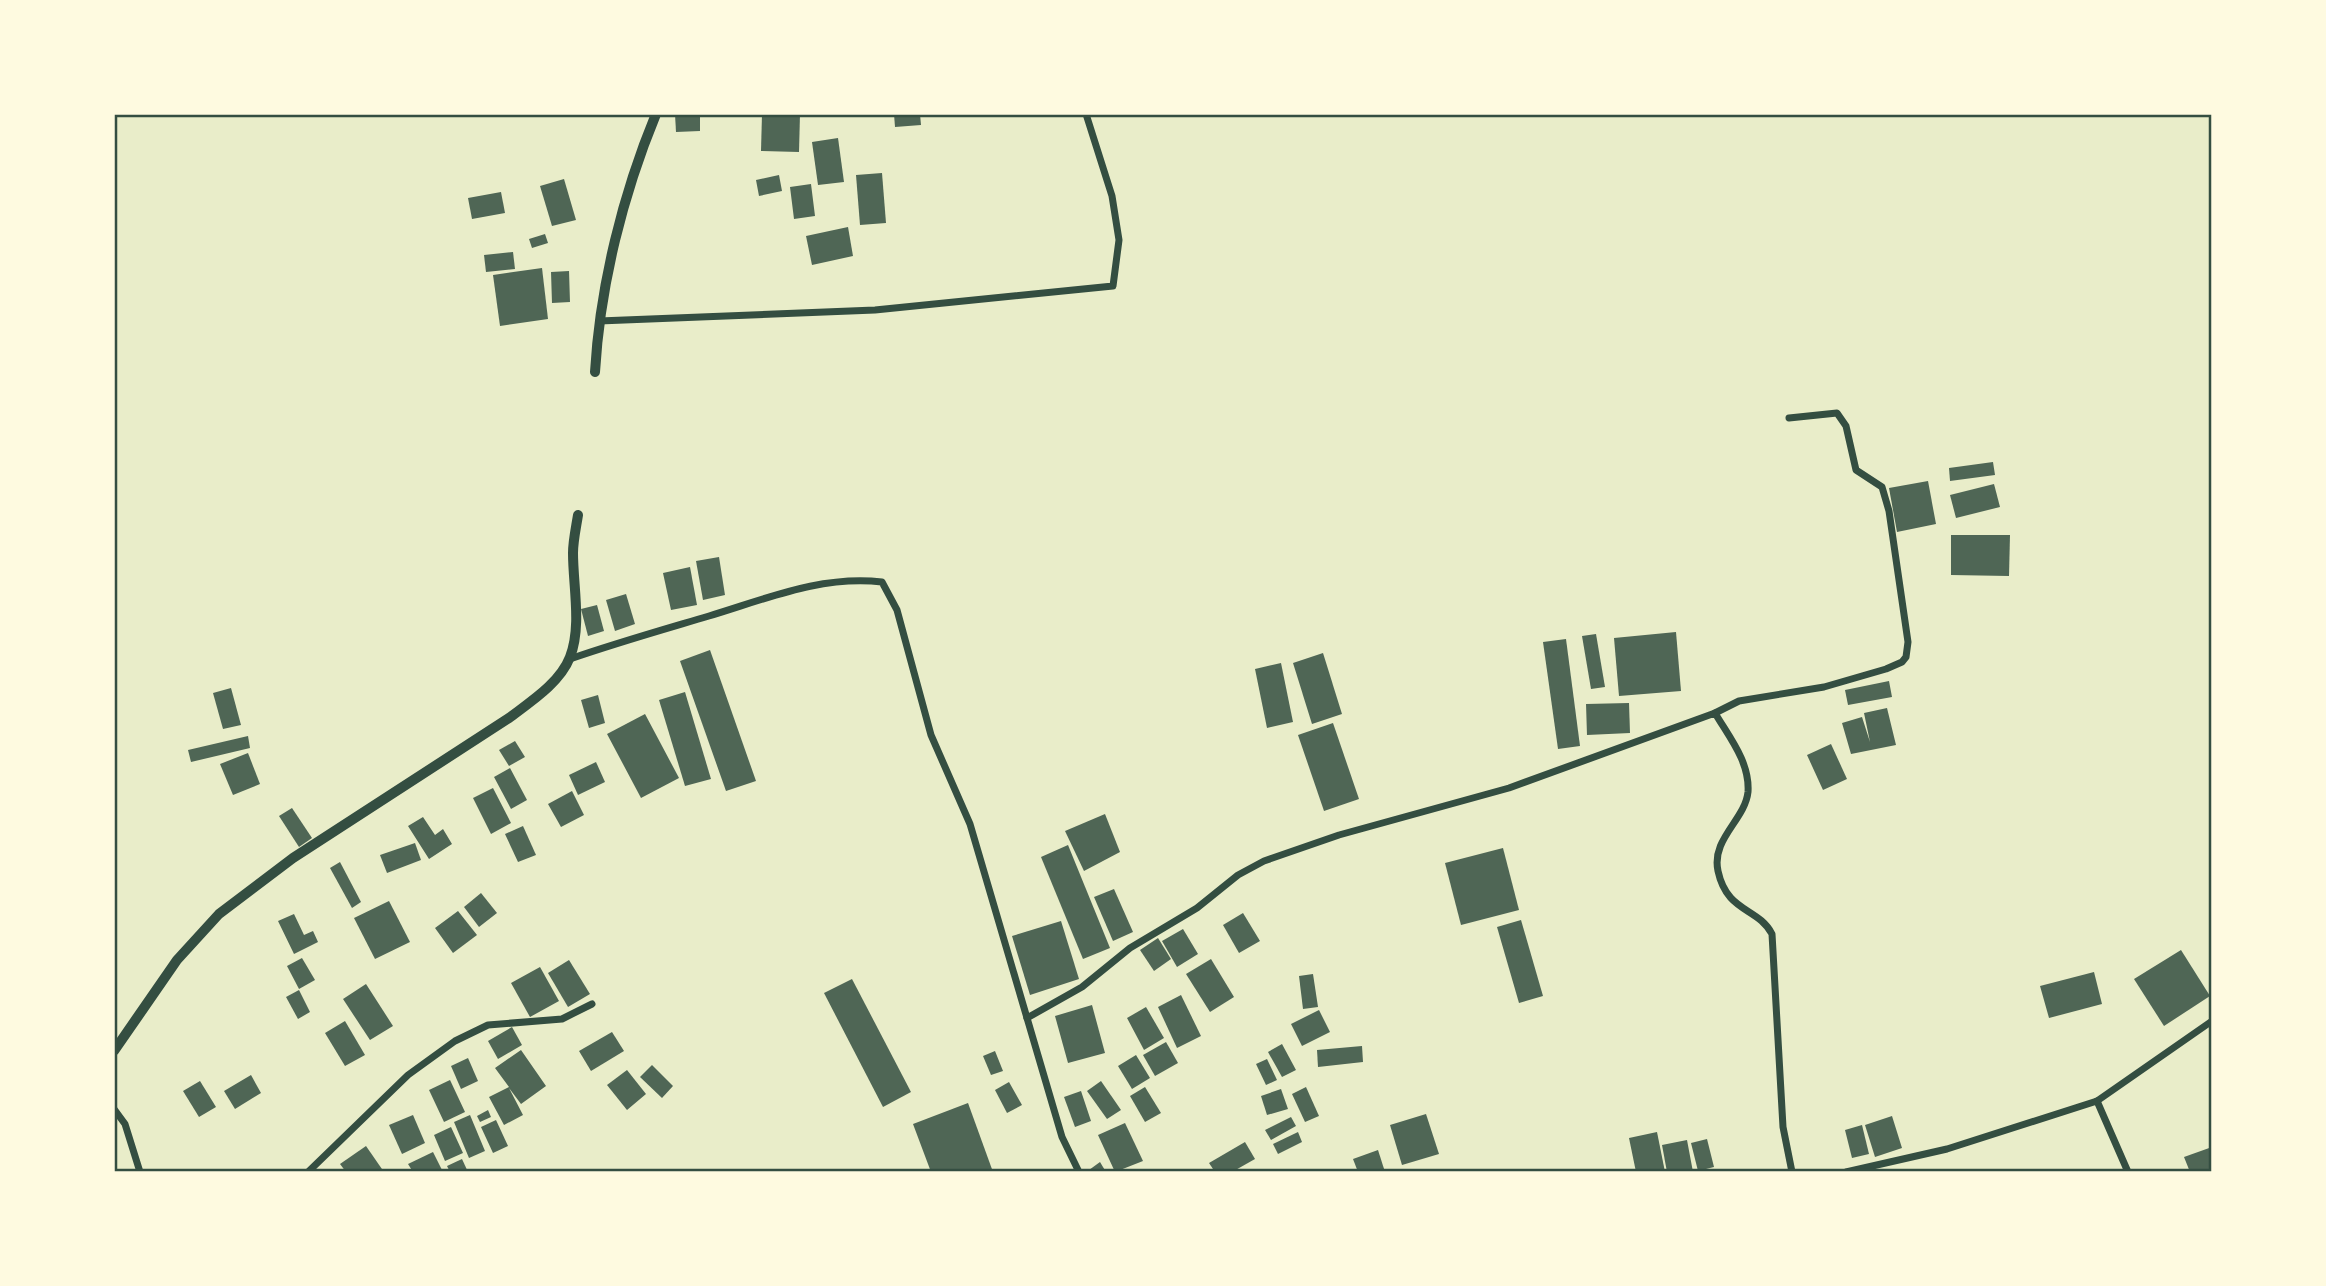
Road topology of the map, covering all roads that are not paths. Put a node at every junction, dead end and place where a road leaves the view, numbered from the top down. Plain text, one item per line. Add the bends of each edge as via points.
1 (656, 114) edge
2 (1086, 114) edge
3 (598, 321) junction
4 (595, 372) dead end
5 (1789, 418) dead end
6 (578, 515) dead end
7 (569, 659) junction
8 (1715, 713) junction
9 (592, 1004) dead end
10 (1027, 1018) junction
11 (2212, 1021) edge
12 (114, 1051) edge
13 (2097, 1101) junction
14 (114, 1108) edge
15 (141, 1172) edge
16 (308, 1172) edge
17 (1079, 1172) edge
18 (1792, 1172) edge
19 (1846, 1172) edge
20 (2128, 1172) edge

1 - 3 street
2 - 3 street via 1112,196 1119,240 1113,286 875,310
3 - 4 street
5 - 8 street via 1837,413 1846,426 1856,470 1882,486 1908,642 1906,657 1824,687 1740,701
6 - 7 street via 573,549 576,639
7 - 10 street via 807,586 853,579 882,582 897,610 931,735 970,824
7 - 12 street via 537,697 509,718 293,858 219,914 177,960
8 - 10 street via 1509,788 1339,835 1264,861 1130,948 1082,987
8 - 18 street via 1733,739 1748,790 1745,806 1720,845 1717,871 1737,906 1762,919 1772,934 1783,1127
9 - 16 street via 562,1019 488,1024 455,1041 408,1075
10 - 17 street via 1062,1137
11 - 13 street
13 - 19 street via 1947,1149
13 - 20 street
14 - 15 street via 125,1124

